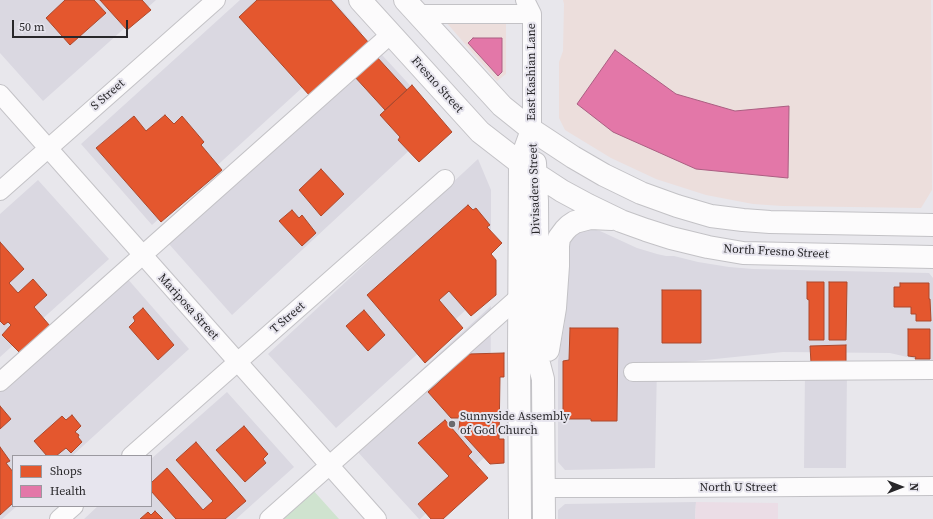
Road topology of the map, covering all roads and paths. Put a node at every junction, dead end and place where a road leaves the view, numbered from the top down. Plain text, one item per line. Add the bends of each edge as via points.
1 (216, 0) edge
2 (360, 0) edge
3 (532, 5) edge
4 (411, 7) edge
5 (391, 34) junction
6 (0, 94) edge
7 (532, 130) junction
8 (48, 148) junction
9 (528, 169) junction
10 (445, 179) dead end
11 (0, 191) edge
12 (621, 221) junction
13 (933, 225) edge
14 (143, 255) junction
15 (933, 257) edge
16 (519, 297) junction
17 (519, 358) junction
18 (237, 362) junction
19 (933, 370) edge
20 (634, 372) dead end
21 (543, 379) junction
22 (0, 382) edge
23 (132, 455) edge
24 (329, 465) junction
25 (933, 486) edge
26 (544, 488) junction
27 (73, 507) edge
28 (59, 519) edge
29 (269, 519) edge
30 (377, 519) edge
31 (520, 519) edge
32 (544, 519) edge

1 - 8 street, S Street
2 - 5 main road, Fresno Street
3 - 4 street
3 - 7 street, East Kashian Lane
4 - 7 main road via 502,106
5 - 9 main road, Fresno Street via 480,132
5 - 14 street
6 - 8 street, Mariposa Street
7 - 9 main road, Divisadero Street
7 - 13 main road via 572,157 641,193 711,216 770,222
8 - 11 street, S Street
8 - 14 street, Mariposa Street
9 - 12 main road, North Fresno Street via 575,198
9 - 16 main road, Divisadero Street
9 - 21 main road, Divisadero Street via 538,360
10 - 18 street, T Street
12 - 15 main road, North Fresno Street via 671,238 743,253
12 - 21 main road via 584,219 569,226 559,238 555,308
14 - 18 street, Mariposa Street
14 - 22 street
16 - 17 main road, Divisadero Street
16 - 24 street
17 - 26 main road via 531,402 532,466 535,478
17 - 31 main road, Divisadero Street
18 - 23 street, T Street
18 - 24 street, Mariposa Street
19 - 20 street
21 - 26 main road, Divisadero Street
24 - 29 street
24 - 30 street, Mariposa Street
25 - 26 street, North U Street
26 - 32 main road, Divisadero Street
27 - 28 street

